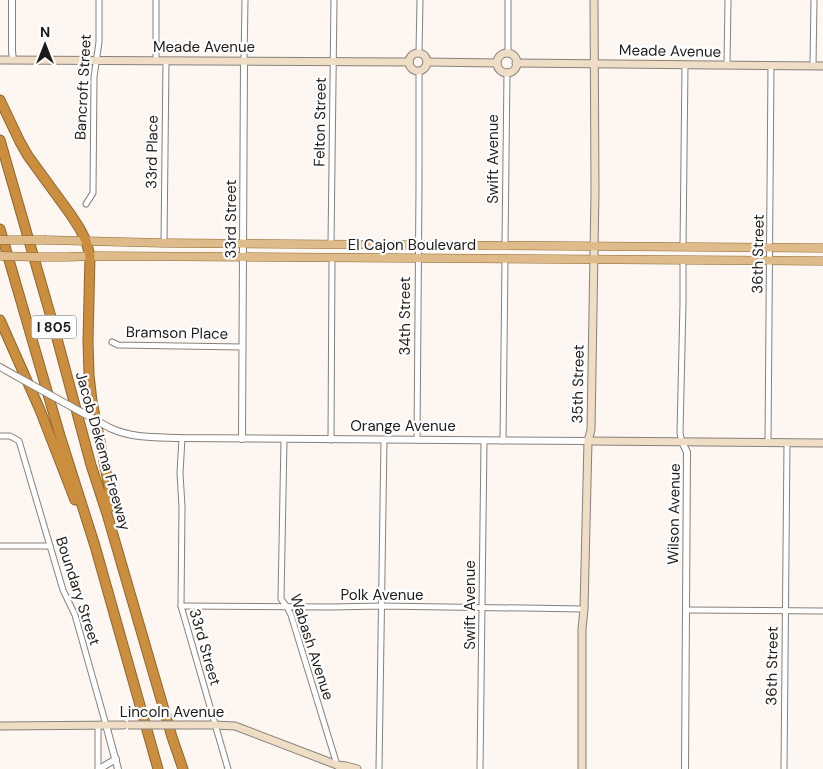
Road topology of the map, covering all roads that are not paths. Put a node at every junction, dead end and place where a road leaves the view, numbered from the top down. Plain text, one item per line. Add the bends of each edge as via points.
1 (12, 0) edge
2 (99, 0) edge
3 (156, 0) edge
4 (245, 0) edge
5 (334, 0) edge
6 (420, 0) edge
7 (508, 0) edge
8 (594, 0) edge
9 (728, 0) edge
10 (814, 0) edge
11 (419, 53) junction
12 (508, 53) junction
13 (0, 60) edge
14 (13, 60) junction
15 (244, 60) junction
16 (96, 61) junction
17 (156, 61) junction
18 (166, 61) junction
19 (334, 62) junction
20 (409, 62) junction
21 (427, 62) junction
22 (497, 63) junction
23 (516, 63) junction
24 (594, 64) junction
25 (685, 65) junction
26 (771, 65) junction
27 (813, 65) junction
28 (728, 66) junction
29 (823, 66) edge
30 (419, 71) junction
31 (507, 72) junction
32 (0, 100) edge
33 (0, 140) edge
34 (86, 204) dead end
35 (0, 229) edge
36 (0, 240) edge
37 (86, 241) junction
38 (164, 243) junction
39 (243, 243) junction
40 (331, 244) junction
41 (419, 245) junction
42 (505, 245) junction
43 (594, 246) junction
44 (683, 247) junction
45 (770, 248) junction
46 (823, 248) edge
47 (0, 256) edge
48 (90, 256) junction
49 (243, 257) junction
50 (332, 258) junction
51 (418, 258) junction
52 (505, 259) junction
53 (594, 259) junction
54 (683, 260) junction
55 (770, 261) junction
56 (823, 261) edge
57 (0, 320) edge
58 (112, 342) dead end
59 (242, 347) junction
60 (0, 367) edge
61 (0, 436) edge
62 (182, 438) junction
63 (242, 439) junction
64 (284, 439) junction
65 (331, 440) junction
66 (384, 440) junction
67 (417, 440) junction
68 (484, 441) junction
69 (503, 441) junction
70 (588, 441) junction
71 (682, 442) junction
72 (768, 443) junction
73 (787, 443) junction
74 (823, 443) edge
75 (107, 514) junction
76 (0, 546) edge
77 (50, 546) junction
78 (95, 546) junction
79 (181, 606) junction
80 (382, 606) junction
81 (287, 607) junction
82 (482, 607) junction
83 (584, 609) junction
84 (686, 610) junction
85 (785, 611) junction
86 (823, 611) edge
87 (214, 724) junction
88 (102, 725) junction
89 (0, 726) edge
90 (116, 759) junction
91 (339, 768) edge
92 (98, 769) edge
93 (118, 769) edge
94 (157, 769) edge
95 (183, 769) edge
96 (228, 769) edge
97 (357, 769) edge
98 (378, 769) edge
99 (480, 769) edge
100 (582, 769) edge
101 (685, 769) edge
102 (784, 769) edge

1 - 14 street
2 - 16 street, Bancroft Street
3 - 17 street
4 - 15 street, 33rd Street
5 - 19 street, Felton Street
6 - 11 street
7 - 12 street
8 - 24 main road, 35th Street
9 - 28 street
10 - 27 street
11 - 20 main road via 411,56
11 - 21 main road
12 - 22 main road via 502,54
12 - 23 main road via 514,56
13 - 14 main road, Meade Avenue
14 - 16 main road, Meade Avenue
15 - 18 main road, Meade Avenue
15 - 19 main road, Meade Avenue
15 - 39 street, 33rd Street
16 - 17 main road, Meade Avenue
16 - 34 street, Bancroft Street via 93,193
17 - 18 main road, Meade Avenue
18 - 38 street, 33rd Place
19 - 20 main road, Meade Avenue
19 - 40 street, Felton Street
20 - 30 main road via 413,70
21 - 22 main road
21 - 30 main road
22 - 31 main road via 501,71
23 - 24 main road, Meade Avenue
23 - 31 main road via 514,70
24 - 25 main road, Meade Avenue
24 - 43 main road, 35th Street
25 - 28 main road, Meade Avenue
25 - 44 street
26 - 27 main road, Meade Avenue
26 - 28 main road, Meade Avenue
26 - 45 street, 36th Street
27 - 29 main road, Meade Avenue
30 - 41 street, 34th Street
31 - 42 street, Swift Avenue
32 - 37 highway via 28,156
33 - 75 highway, Jacob Dekema Freeway / I 805
35 - 78 highway, I 805
36 - 37 main road, El Cajon Boulevard, bridge
37 - 38 main road, El Cajon Boulevard
37 - 48 highway
38 - 39 main road, El Cajon Boulevard
39 - 40 main road, El Cajon Boulevard
39 - 49 street, 33rd Street
40 - 41 main road, El Cajon Boulevard
41 - 42 main road, El Cajon Boulevard
41 - 51 street, 34th Street
42 - 43 main road, El Cajon Boulevard
43 - 44 main road, El Cajon Boulevard
43 - 53 main road, 35th Street
44 - 45 main road, El Cajon Boulevard
45 - 46 main road, El Cajon Boulevard
45 - 55 street, 36th Street
47 - 48 main road, El Cajon Boulevard, bridge
48 - 49 main road, El Cajon Boulevard
48 - 75 highway via 89,375 109,487
49 - 50 main road, El Cajon Boulevard
49 - 59 street, 33rd Street
50 - 51 main road, El Cajon Boulevard
50 - 65 street
51 - 52 main road, El Cajon Boulevard
51 - 67 street, 34th Street
52 - 53 main road, El Cajon Boulevard
52 - 69 street
53 - 54 main road, El Cajon Boulevard
53 - 70 main road, 35th Street
54 - 55 main road, El Cajon Boulevard
54 - 71 street, Wilson Avenue
55 - 56 main road, El Cajon Boulevard
55 - 72 street, 36th Street
57 - 78 highway
58 - 59 street, Bramson Place via 118,345
59 - 63 street, 33rd Street
60 - 62 street, Orange Avenue, bridge via 121,433
61 - 77 street, Boundary Street via 10,436 18,441
62 - 63 street, Orange Avenue
62 - 79 street, 33rd Street
63 - 64 street, Orange Avenue
64 - 65 street, Orange Avenue
64 - 81 street, Wabash Avenue via 281,600
65 - 66 street, Orange Avenue
66 - 67 street, Orange Avenue
66 - 80 street
67 - 68 street, Orange Avenue
68 - 69 street, Orange Avenue
68 - 82 street, Swift Avenue
69 - 70 street, Orange Avenue
70 - 71 main road, Orange Avenue
70 - 83 main road, 35th Street
71 - 72 main road, Orange Avenue
71 - 84 street, Wilson Avenue via 687,452
72 - 73 main road, Orange Avenue
73 - 74 main road, Orange Avenue
73 - 85 street, 36th Street
75 - 95 highway, Jacob Dekema Freeway / I 805
76 - 77 street
77 - 88 street, Boundary Street via 63,590 75,615
78 - 94 highway, I 805
79 - 81 street, Polk Avenue
79 - 87 street, 33rd Street
80 - 81 street, Polk Avenue
80 - 82 street, Polk Avenue
80 - 98 street
81 - 91 street, Wabash Avenue
82 - 83 street, Polk Avenue
82 - 99 street, Swift Avenue
83 - 100 main road, 35th Street
84 - 85 street
84 - 101 street, Wilson Avenue
85 - 86 street
85 - 102 street, 36th Street
87 - 88 main road, Lincoln Avenue, bridge
87 - 91 main road, Lincoln Avenue via 236,726
87 - 96 street, 33rd Street
88 - 89 main road, Lincoln Avenue
88 - 90 street, Boundary Street
88 - 92 street
90 - 92 street
90 - 93 street, Boundary Street
91 - 97 main road, Lincoln Avenue

